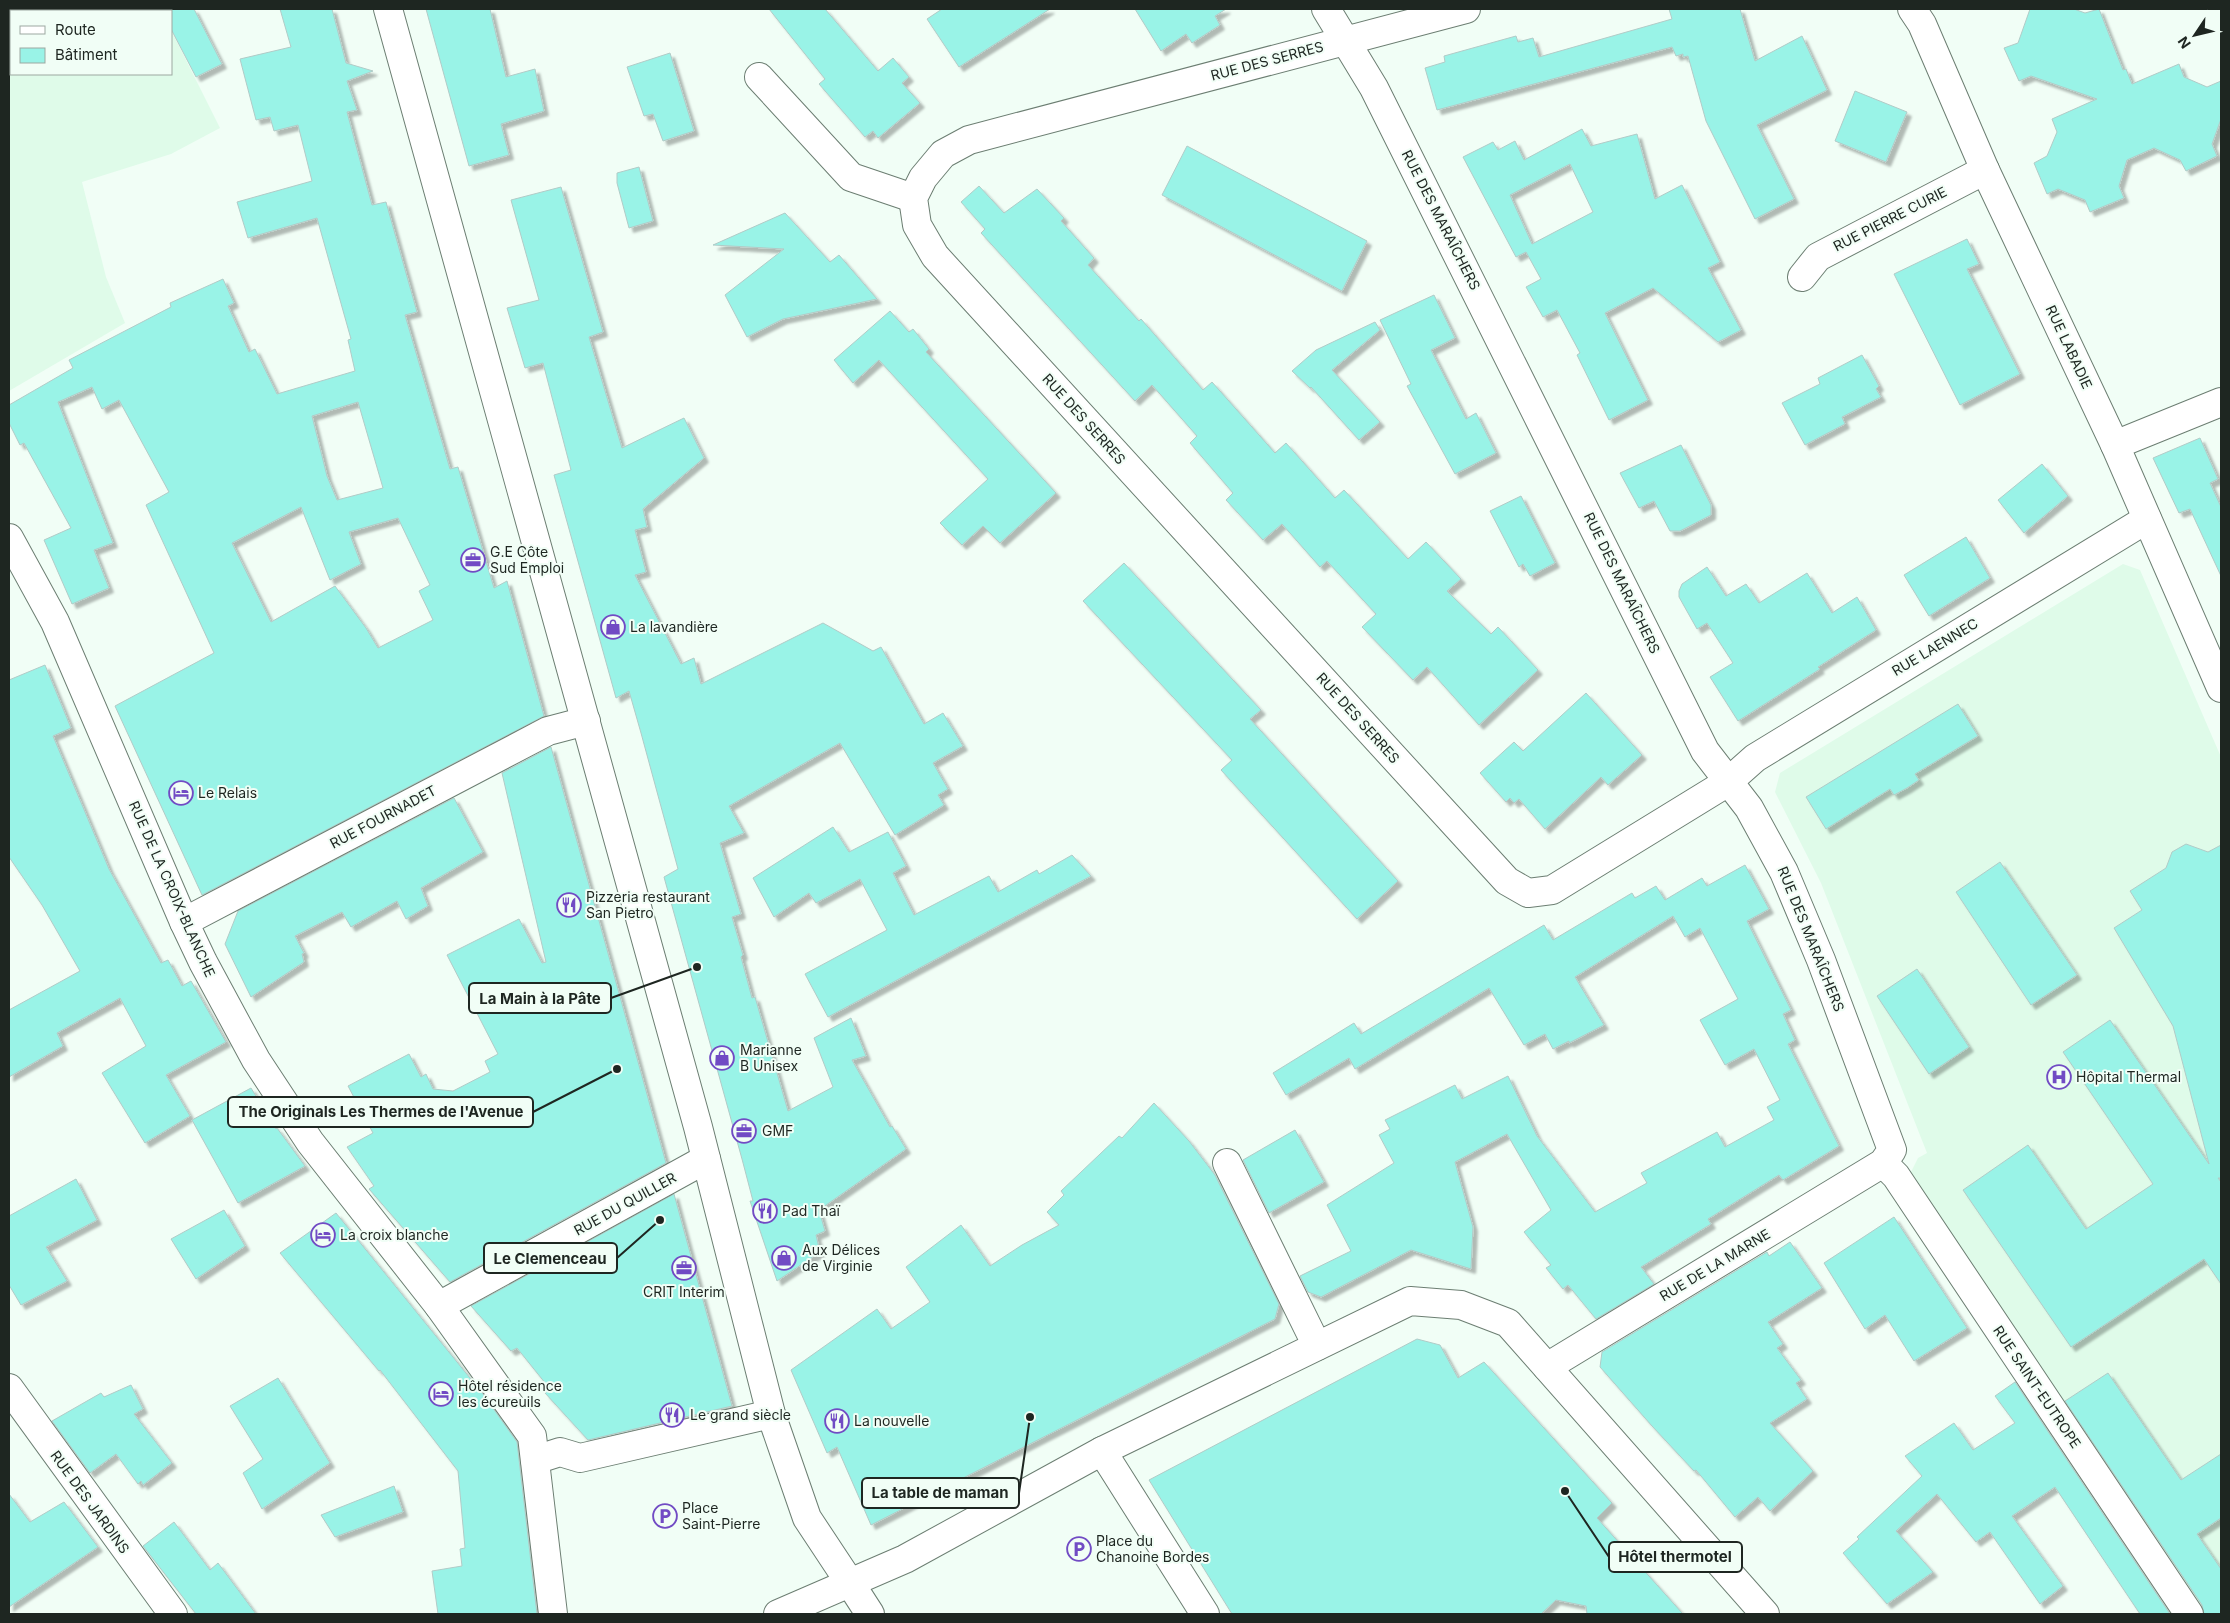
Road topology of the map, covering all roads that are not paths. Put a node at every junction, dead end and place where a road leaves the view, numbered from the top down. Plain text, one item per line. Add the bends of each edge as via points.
1 (388, 9) edge
2 (1326, 9) edge
3 (1466, 9) edge
4 (1912, 9) edge
5 (1345, 40) junction
6 (759, 77) dead end
7 (1985, 170) junction
8 (914, 198) junction
9 (1802, 277) dead end
10 (2221, 402) edge
11 (2115, 445) junction
12 (2147, 519) junction
13 (9, 538) edge
14 (2221, 688) edge
15 (586, 721) junction
16 (1728, 782) junction
17 (184, 922) junction
18 (706, 1160) junction
19 (1227, 1163) dead end
20 (1883, 1163) junction
21 (438, 1306) junction
22 (1317, 1346) junction
23 (1547, 1367) junction
24 (9, 1388) edge
25 (771, 1414) junction
26 (533, 1448) junction
27 (1102, 1451) junction
28 (850, 1583) junction
29 (173, 1614) edge
30 (554, 1614) edge
31 (778, 1614) edge
32 (870, 1614) edge
33 (1205, 1614) edge
34 (1764, 1614) edge
35 (2189, 1614) edge

1 - 15 street
2 - 5 street, RUE DES MARAÎCHERS
3 - 5 street, RUE DES SERRES
4 - 7 street, RUE LABADIE via 1922,24
5 - 8 street, RUE DES SERRES via 969,140 944,154 923,178
5 - 16 street, RUE DES MARAÎCHERS via 1374,88 1705,751
6 - 8 street via 851,177
7 - 9 street, RUE PIERRE CURIE via 1818,257
7 - 11 street, RUE LABADIE
8 - 16 street, RUE DES SERRES via 917,224 935,256 1507,881 1528,893 1552,890
10 - 11 street
11 - 12 street, RUE LABADIE
12 - 14 street, RUE LABADIE
12 - 16 street, RUE LAENNEC via 1754,758
13 - 17 street, RUE DE LA CROIX-BLANCHE via 55,622
15 - 17 street, RUE FOURNADET via 548,731
15 - 18 street
16 - 20 street, RUE DES MARAÎCHERS via 1749,808 1784,872 1821,960 1892,1150
17 - 21 street, RUE DE LA CROIX-BLANCHE via 256,1060 310,1142
18 - 21 street, RUE DU QUILLER
18 - 25 street
19 - 22 street
20 - 23 street, RUE DE LA MARNE
20 - 35 street, RUE SAINT-EUTROPE via 1896,1176
21 - 26 street, RUE DE LA CROIX-BLANCHE
22 - 23 street via 1410,1301 1461,1305 1508,1323
22 - 27 street
23 - 34 street
24 - 29 street, RUE DES JARDINS
25 - 26 street via 580,1458
25 - 28 street via 808,1518
26 - 30 street
27 - 28 street via 905,1559
27 - 33 street
28 - 31 street
28 - 32 street

